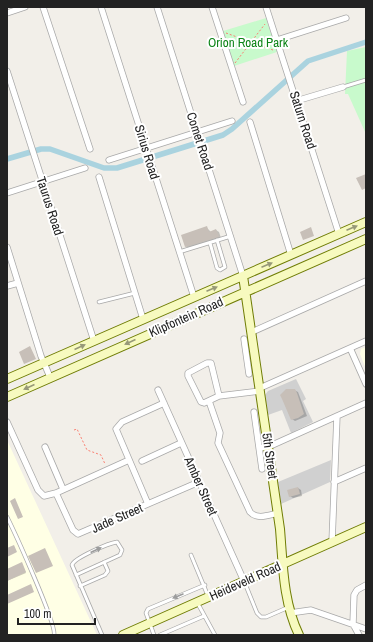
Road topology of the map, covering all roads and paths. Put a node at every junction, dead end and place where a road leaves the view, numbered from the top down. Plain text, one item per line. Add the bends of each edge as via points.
1 (25, 7) edge
2 (43, 7) edge
3 (100, 7) edge
4 (157, 7) edge
5 (212, 7) edge
6 (266, 7) edge
7 (7, 13) edge
8 (346, 18) dead end
9 (270, 20) junction
10 (219, 31) junction
11 (277, 40) junction
12 (252, 43) junction
13 (280, 50) junction
14 (230, 65) junction
15 (7, 71) edge
16 (366, 80) edge
17 (343, 87) joint
18 (296, 101) junction
19 (243, 102) dead end
20 (232, 121) dead end
21 (250, 122) dead end
22 (198, 132) junction
23 (90, 149) dead end
24 (147, 151) junction
25 (109, 160) dead end
26 (85, 168) dead end
27 (99, 177) dead end
28 (43, 182) junction
29 (7, 194) edge
30 (366, 222) edge
31 (339, 234) junction
32 (231, 236) junction
33 (366, 239) edge
34 (217, 240) junction
35 (210, 242) junction
36 (7, 247) edge
37 (179, 252) junction
38 (291, 255) junction
39 (243, 276) junction
40 (366, 281) edge
41 (18, 283) junction
42 (7, 286) edge
43 (245, 291) junction
44 (135, 292) junction
45 (194, 297) junction
46 (99, 302) dead end
47 (143, 319) junction
48 (252, 332) junction
49 (244, 339) dead end
50 (94, 341) junction
51 (366, 341) edge
52 (350, 348) junction
53 (256, 358) junction
54 (247, 359) junction
55 (44, 363) junction
56 (249, 374) dead end
57 (50, 377) junction
58 (7, 379) edge
59 (366, 384) edge
60 (158, 390) dead end
61 (260, 390) junction
62 (7, 396) edge
63 (219, 396) junction
64 (209, 401) junction
65 (164, 403) junction
66 (366, 403) edge
67 (254, 412) dead end
68 (337, 416) junction
69 (7, 422) edge
70 (74, 430) dead end
71 (181, 442) junction
72 (45, 447) dead end
73 (268, 447) junction
74 (259, 448) junction
75 (129, 460) junction
76 (142, 461) dead end
77 (366, 468) edge
78 (108, 469) junction
79 (262, 469) dead end
80 (200, 482) junction
81 (334, 482) junction
82 (63, 490) junction
83 (56, 493) junction
84 (148, 504) junction
85 (278, 513) junction
86 (7, 517) edge
87 (366, 527) edge
88 (332, 542) junction
89 (191, 555) dead end
90 (106, 561) junction
91 (282, 564) junction
92 (76, 574) junction
93 (244, 581) junction
94 (205, 585) junction
95 (366, 585) edge
96 (80, 586) junction
97 (208, 597) junction
98 (198, 602) junction
99 (290, 610) junction
100 (204, 616) junction
101 (149, 623) junction
102 (353, 624) junction
103 (366, 629) edge
104 (54, 635) edge
105 (102, 635) edge
106 (123, 635) edge
107 (154, 635) edge
108 (160, 635) edge
109 (215, 635) edge
110 (300, 635) edge
111 (359, 635) edge

1 - 7 street
2 - 23 street
3 - 24 street, Sirius Road
4 - 22 street, Comet Road
5 - 10 street
6 - 9 street, Saturn Road
8 - 11 street
9 - 11 street, Saturn Road
9 - 12 path
10 - 12 path
10 - 14 street
11 - 13 street, Saturn Road
12 - 13 path
12 - 14 path via 235,63
13 - 18 street, Saturn Road
14 - 19 street
15 - 28 street, Taurus Road
16 - 17 lane
17 - 18 street
18 - 31 street, Saturn Road
20 - 22 street
21 - 38 street
22 - 24 street
22 - 32 street, Comet Road
24 - 25 street
24 - 37 street, Sirius Road
26 - 28 street
27 - 44 street
28 - 29 street
28 - 50 street, Taurus Road
31 -> 30 main road, Klipfontein Road
31 - 38 main road, Klipfontein Road
32 - 34 lane
32 - 39 street, Comet Road
33 - 43 main road, Klipfontein Road
34 - 35 lane
34 - 35 lane via 225,267 220,270 217,268
35 - 37 lane
36 - 41 street
37 - 45 street, Sirius Road
39 -> 38 main road, Klipfontein Road
39 - 43 main road, 5th Street
45 -> 39 main road, Klipfontein Road
40 - 48 street
41 - 42 street
41 - 55 street
43 - 48 main road, 5th Street
43 -> 57 main road, Klipfontein Road
44 - 46 lane
44 - 47 street
45 - 47 main road, Klipfontein Road
47 - 50 main road, Klipfontein Road
48 - 53 main road, 5th Street
49 - 54 street
55 -> 50 main road, Klipfontein Road
51 - 52 street
52 - 59 street
52 - 61 street
53 - 54 street
53 - 61 main road, 5th Street
54 - 56 street
55 - 57 street
55 - 58 main road, Klipfontein Road
57 -> 62 main road, Klipfontein Road
60 - 65 street, Amber Street
61 - 63 street
61 - 73 main road, 5th Street
63 - 64 street
63 - 64 street via 211,363 190,371 188,376 198,400 204,403
64 - 85 street via 220,433 218,443 250,512 258,517
65 - 71 street, Amber Street
65 - 75 street via 122,422 116,429
66 - 68 street
67 - 74 street
68 - 73 street
68 - 81 street
69 - 83 street via 39,492 44,496
70 - 78 path via 77,429 87,450 101,455
71 - 76 street
71 - 80 street, Amber Street
72 - 82 street
73 - 74 street
73 - 85 main road, 5th Street
74 - 79 street
75 - 78 street
75 - 84 street
77 - 81 street
78 - 82 street
80 - 84 street, Jade Street
80 - 93 street, Amber Street
81 - 88 street
82 - 83 street
83 - 84 street, Jade Street via 73,530 78,534
85 - 91 main road, 5th Street
86 - 104 lane via 54,625
87 - 88 main road, Heideveld Road
88 - 91 main road, Heideveld Road
89 - 94 lane
90 - 92 lane
92 -> 90 lane via 72,565 76,560 117,542 121,553
90 - 96 lane via 108,571 105,575
91 - 93 main road, Heideveld Road
91 - 99 main road, 5th Street
92 - 96 lane
93 - 97 main road, Heideveld Road
93 - 99 lane via 261,617
94 - 97 lane
94 -> 101 lane via 151,608 146,614
95 - 102 street via 355,593
96 - 105 lane
97 - 98 main road, Heideveld Road
98 - 100 lane
98 - 101 main road, Heideveld Road
99 - 102 street via 311,610
99 - 110 main road, 5th Street
100 - 108 lane
100 - 109 lane
101 - 106 main road, Heideveld Road
101 - 107 lane
102 - 103 street
102 - 111 street

